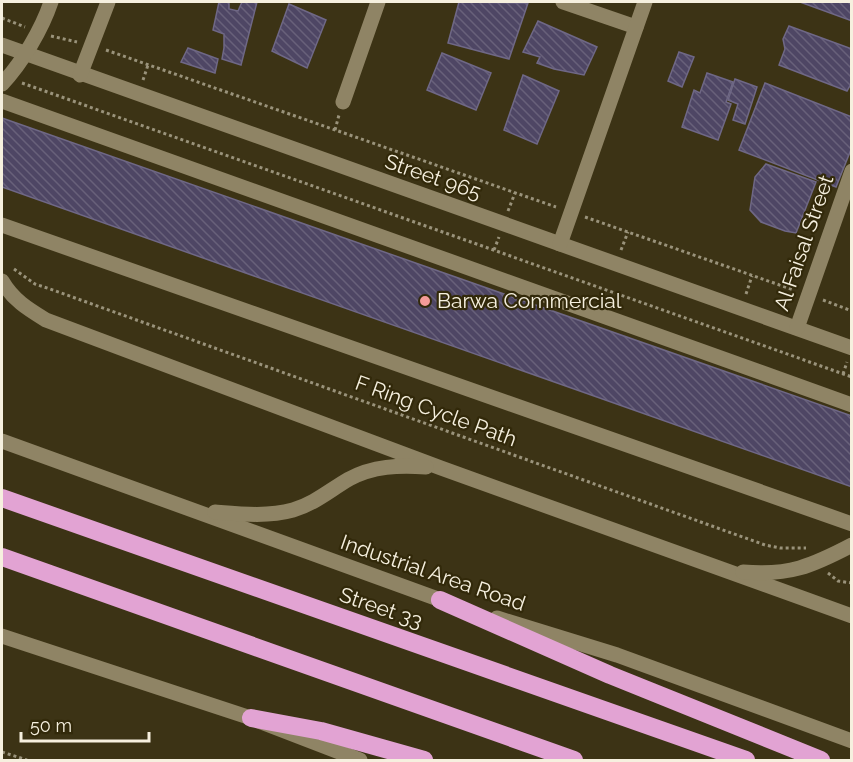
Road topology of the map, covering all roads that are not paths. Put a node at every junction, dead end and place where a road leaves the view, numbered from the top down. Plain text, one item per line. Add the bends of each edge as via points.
1 (51, 2) edge
2 (108, 2) edge
3 (378, 2) edge
4 (563, 2) edge
5 (645, 2) edge
6 (636, 27) junction
7 (2, 45) edge
8 (24, 54) junction
9 (80, 75) junction
10 (5, 80) edge
11 (2, 101) edge
12 (342, 102) dead end
13 (852, 171) edge
14 (2, 225) edge
15 (560, 244) junction
16 (2, 282) edge
17 (797, 328) junction
18 (852, 348) edge
19 (852, 405) edge
20 (2, 441) edge
21 (441, 468) junction
22 (2, 498) edge
23 (197, 511) junction
24 (852, 524) edge
25 (852, 545) edge
26 (2, 557) edge
27 (724, 571) junction
28 (440, 600) junction
29 (852, 616) edge
30 (2, 636) edge
31 (251, 718) junction
32 (852, 741) edge
33 (360, 760) edge
34 (424, 760) edge
35 (574, 760) edge
36 (746, 760) edge
37 (821, 760) edge

1 - 8 street
2 - 9 street
3 - 12 street
4 - 6 street
5 - 6 street
6 - 15 street
7 - 8 street, Street 965
8 - 9 street, Street 965
8 - 10 street
9 - 15 street, Street 965
11 - 19 street
13 - 17 street, Al Faisal Street
14 - 24 street
15 - 17 street, Street 965
16 - 21 street via 24,307 46,320
17 - 18 street, Street 965
20 - 23 street, Industrial Area Road
21 - 23 street via 395,465 374,470 290,511
21 - 27 street
22 - 36 highway, Street 33
23 - 28 street, Industrial Area Road
25 - 27 street via 789,572
26 - 35 highway
27 - 29 street
28 - 32 street, Industrial Area Road via 617,655
28 - 37 highway via 620,679
30 - 31 street
31 - 33 street
31 - 34 highway via 321,731

